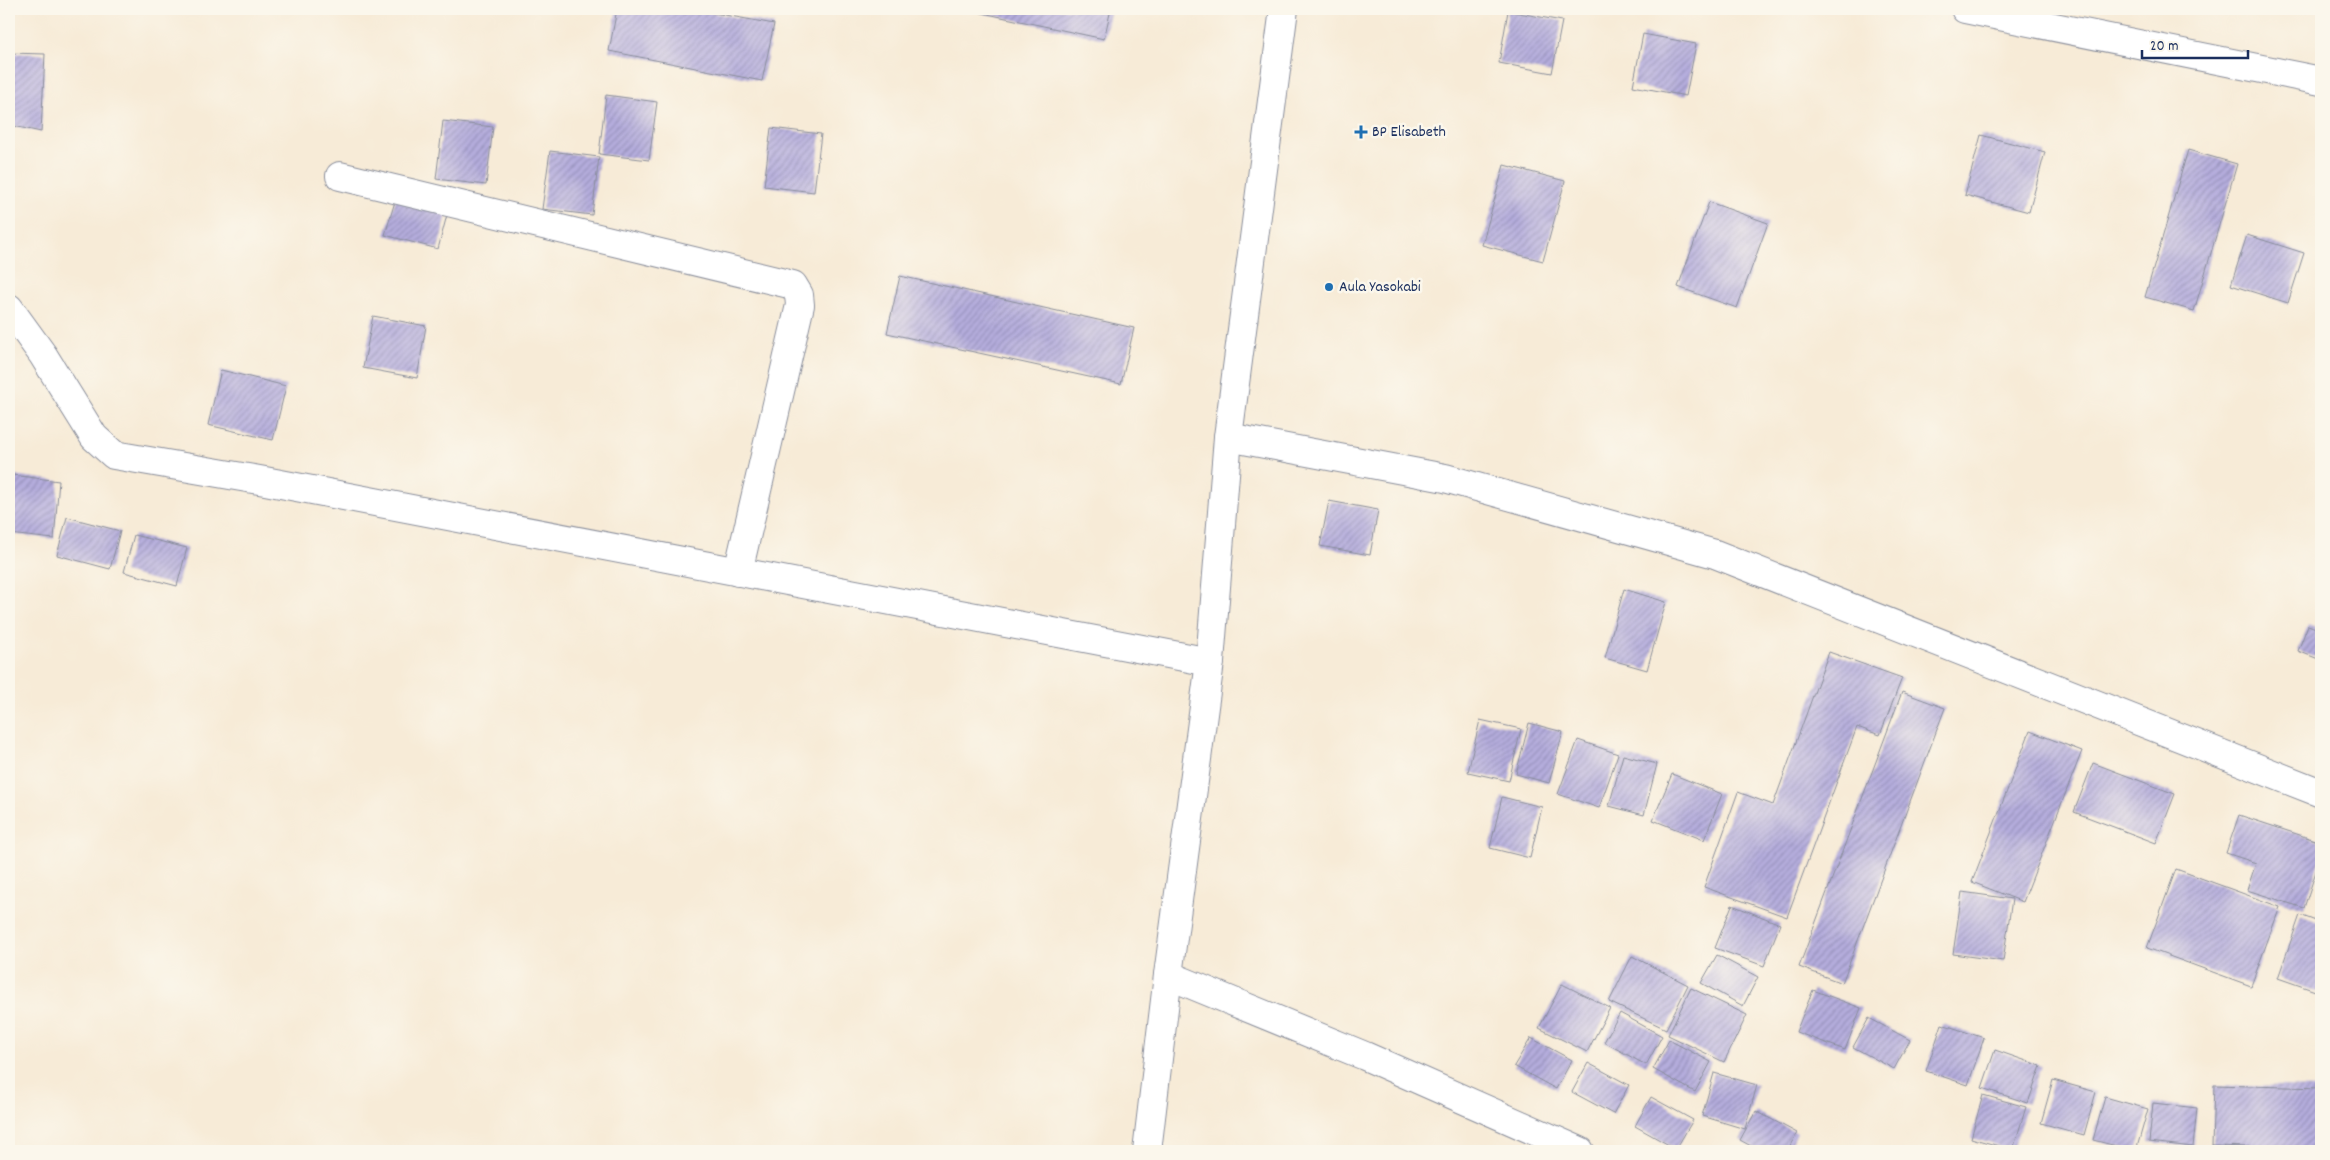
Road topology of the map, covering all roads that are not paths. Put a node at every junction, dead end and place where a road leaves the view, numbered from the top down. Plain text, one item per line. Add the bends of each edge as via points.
1 (1284, 9) edge
2 (1965, 9) edge
3 (2321, 81) edge
4 (340, 176) dead end
5 (9, 308) edge
6 (1228, 437) junction
7 (738, 572) junction
8 (1210, 662) junction
9 (2321, 793) edge
10 (1168, 975) junction
11 (1147, 1151) edge
12 (1580, 1151) edge

1 - 6 street
2 - 3 street
4 - 7 street via 793,285 799,294 800,304
5 - 7 street via 44,355 94,437 114,455
6 - 8 street
6 - 9 street via 1445,478 1715,554
7 - 8 street
8 - 10 street
10 - 11 street
10 - 12 street via 1365,1056

